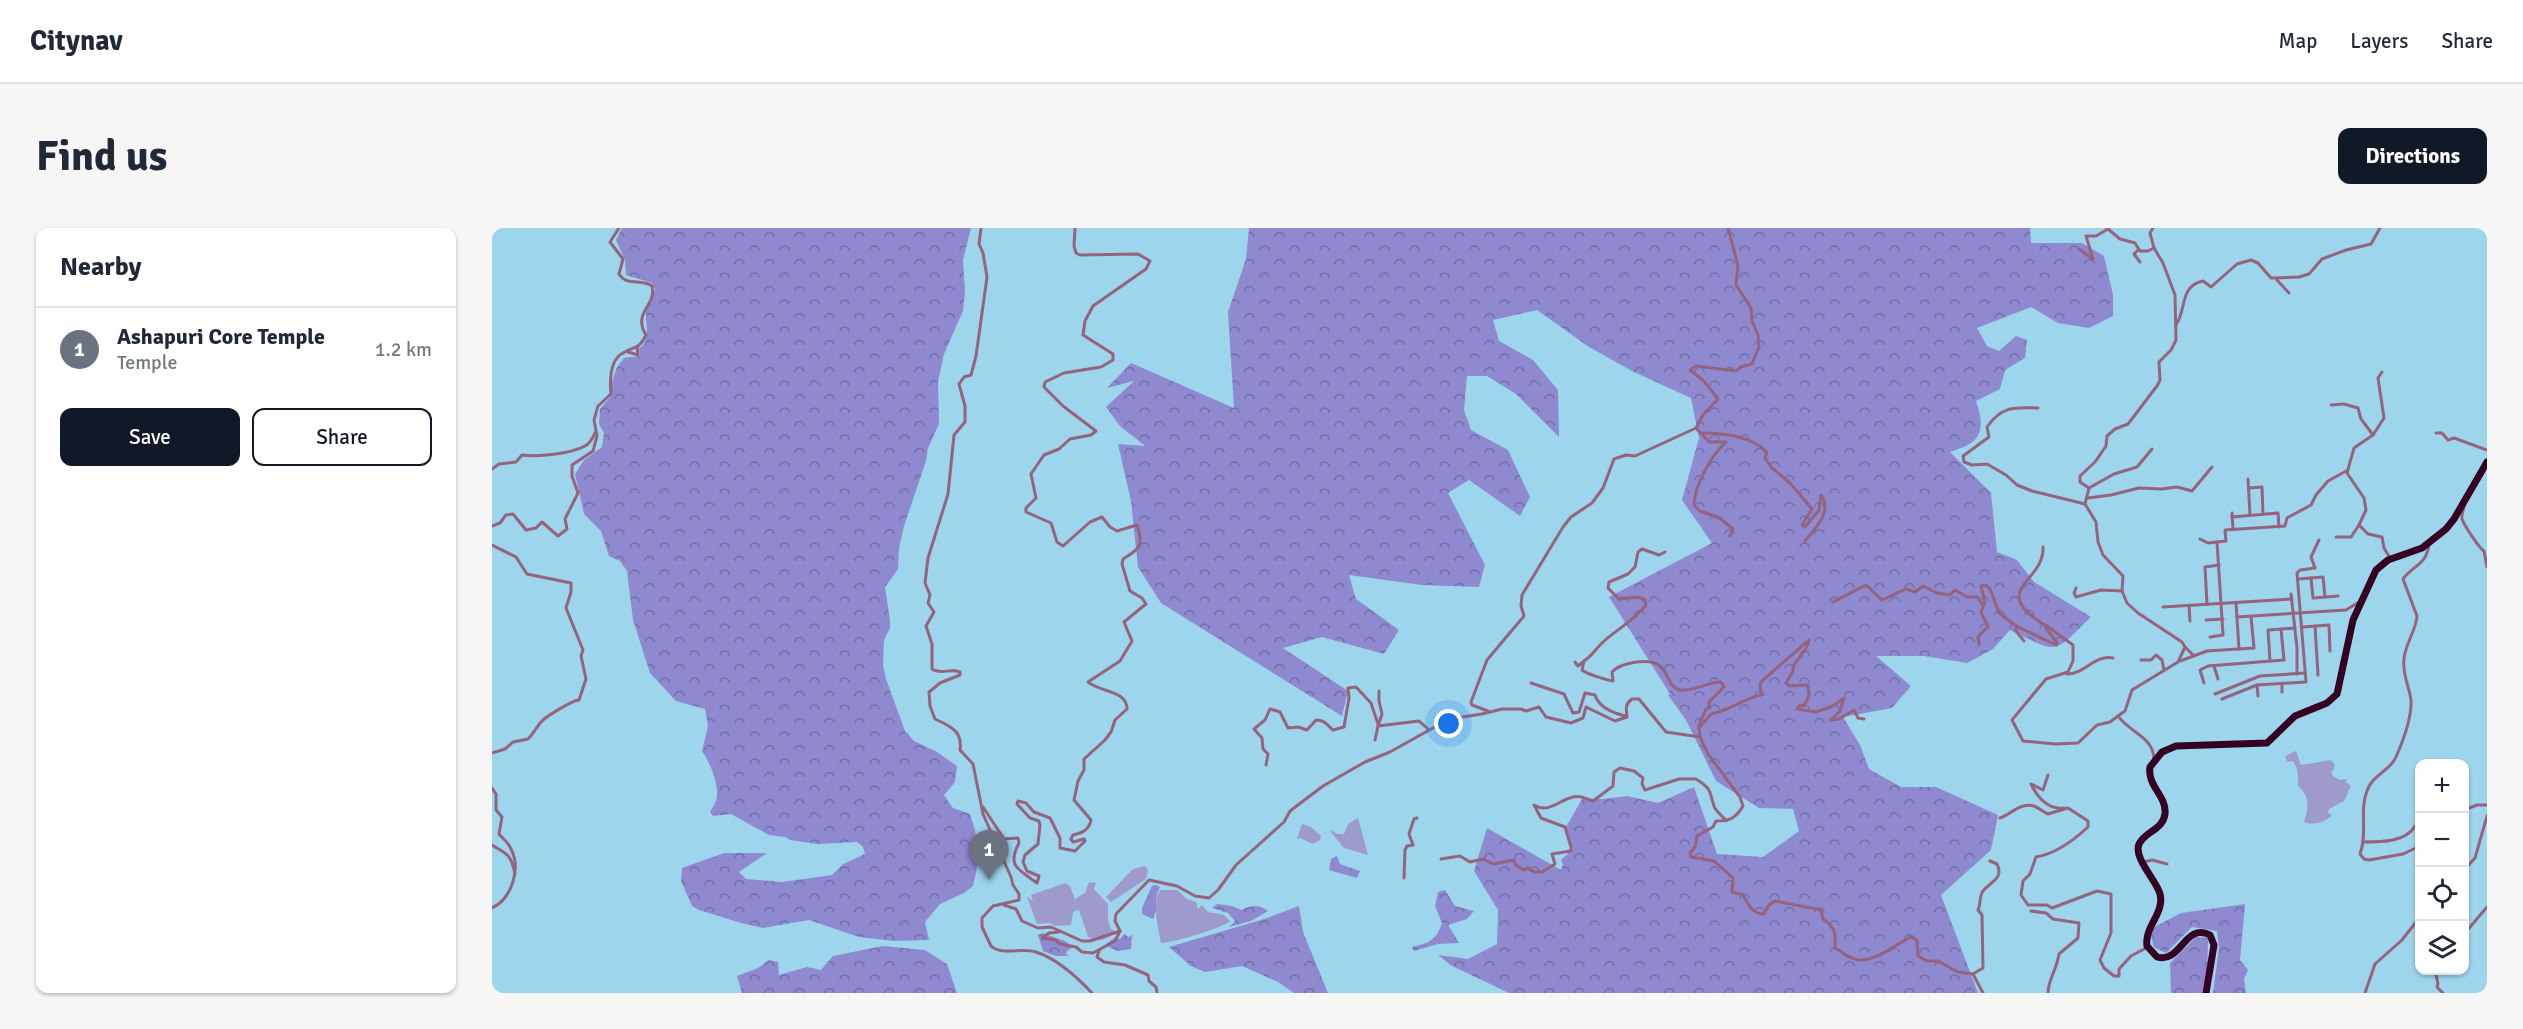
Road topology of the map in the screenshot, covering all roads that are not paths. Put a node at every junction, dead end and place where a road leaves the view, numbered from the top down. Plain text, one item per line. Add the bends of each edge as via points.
1 (619, 228) edge
2 (981, 228) edge
3 (1075, 228) edge
4 (1728, 228) edge
5 (2153, 228) edge
6 (2380, 228) edge
7 (2154, 248) junction
8 (2079, 249) dead end
9 (2138, 250) junction
10 (2140, 262) dead end
11 (2277, 280) junction
12 (2289, 293) dead end
13 (2175, 326) junction
14 (2382, 372) dead end
15 (2331, 405) dead end
16 (2038, 408) dead end
17 (1696, 428) junction
18 (597, 430) junction
19 (1701, 433) junction
20 (2436, 433) dead end
21 (2373, 435) junction
22 (2152, 449) dead end
23 (2487, 450) edge
24 (2487, 462) edge
25 (2212, 467) dead end
26 (492, 469) edge
27 (2348, 470) junction
28 (2248, 479) dead end
29 (2089, 488) junction
30 (2249, 488) junction
31 (2088, 498) junction
32 (2464, 503) junction
33 (2085, 504) junction
34 (2264, 514) junction
35 (2250, 515) junction
36 (2359, 525) junction
37 (492, 526) edge
38 (2279, 527) junction
39 (2233, 529) junction
40 (1730, 536) dead end
41 (2336, 537) dead end
42 (2200, 538) dead end
43 (2319, 540) dead end
44 (1805, 542) dead end
45 (2217, 542) junction
46 (2429, 543) junction
47 (492, 545) edge
48 (2043, 547) dead end
49 (1665, 552) dead end
50 (2392, 559) junction
51 (2219, 565) junction
52 (2487, 567) edge
53 (2311, 578) junction
54 (2298, 579) junction
55 (2076, 588) dead end
56 (2122, 591) junction
57 (2290, 594) dead end
58 (2338, 596) dead end
59 (2325, 597) junction
60 (2292, 599) junction
61 (2361, 601) junction
62 (1833, 602) dead end
63 (2236, 603) junction
64 (2222, 604) junction
65 (1983, 605) junction
66 (2189, 605) junction
67 (2207, 605) junction
68 (2163, 607) dead end
69 (2301, 613) junction
70 (2293, 614) junction
71 (2251, 616) junction
72 (2237, 617) junction
73 (2223, 619) junction
74 (2206, 620) dead end
75 (2190, 621) dead end
76 (2016, 626) junction
77 (2046, 626) junction
78 (2315, 626) junction
79 (2303, 627) junction
80 (2295, 628) junction
81 (2281, 629) junction
82 (2210, 637) dead end
83 (2024, 640) dead end
84 (1979, 645) dead end
85 (2185, 647) junction
86 (2240, 649) junction
87 (2330, 651) dead end
88 (2194, 656) junction
89 (2113, 658) dead end
90 (2141, 660) dead end
91 (1584, 661) junction
92 (2270, 661) junction
93 (1575, 662) dead end
94 (2178, 662) junction
95 (2214, 665) junction
96 (2164, 670) junction
97 (2305, 673) junction
98 (2065, 674) junction
99 (2296, 674) junction
100 (2318, 675) dead end
101 (2218, 679) dead end
102 (1531, 683) dead end
103 (2204, 683) dead end
104 (2282, 683) junction
105 (2257, 685) junction
106 (1379, 691) dead end
107 (2282, 692) dead end
108 (2215, 694) dead end
109 (2258, 696) dead end
110 (2222, 699) dead end
111 (1488, 711) junction
112 (2118, 716) junction
113 (1627, 717) junction
114 (1863, 718) dead end
115 (1378, 725) junction
116 (1699, 728) junction
117 (1428, 730) junction
118 (1700, 737) junction
119 (1375, 740) dead end
120 (492, 753) edge
121 (2154, 761) junction
122 (1266, 765) dead end
123 (2048, 775) dead end
124 (492, 788) edge
125 (2487, 805) edge
126 (983, 807) junction
127 (2068, 808) junction
128 (2469, 808) edge
129 (2487, 816) edge
130 (1417, 818) dead end
131 (2000, 818) dead end
132 (1726, 821) junction
133 (2415, 826) dead end
134 (2364, 842) junction
135 (492, 845) edge
136 (2415, 848) edge
137 (1442, 859) dead end
138 (1990, 861) dead end
139 (2143, 862) junction
140 (2166, 864) dead end
141 (2467, 867) edge
142 (514, 875) junction
143 (1404, 878) dead end
144 (993, 906) junction
145 (2487, 907) edge
146 (492, 908) edge
147 (2031, 911) dead end
148 (2418, 921) edge
149 (2469, 928) edge
150 (1120, 931) junction
151 (1059, 932) junction
152 (2146, 946) junction
153 (1099, 951) junction
154 (1973, 974) junction
155 (2436, 975) edge
156 (1092, 993) edge
157 (1157, 993) edge
158 (1983, 993) edge
159 (2048, 993) edge
160 (2206, 993) edge
161 (2365, 993) edge
162 (2443, 993) edge

1 - 18 street via 610,242 623,260 620,278 647,282 653,290 640,319 646,335 637,347 618,358 609,382 611,394 598,406 594,420
2 - 126 street via 979,244 987,277 979,338 971,375 959,384 965,422 954,435 948,494 930,550 925,583 930,595 928,603 934,612 926,626 932,644 932,669 960,672 957,678 931,689 930,706 935,719 959,733 960,750 973,764
3 - 126 street via 1074,246 1080,255 1138,254 1150,261 1146,269 1093,306 1085,321 1083,335 1113,354 1113,360 1045,382 1044,387 1063,406 1096,431 1070,439 1044,455 1031,474 1036,498 1026,512 1051,523 1057,542 1063,546 1090,522 1102,517 1117,531 1137,525 1140,542 1122,564 1130,591 1146,604 1124,622 1132,641 1120,661 1088,682 1123,698 1127,709 1115,720 1105,740 1084,759 1074,800 1091,820 1082,833 1071,839 1085,841 1075,851 1060,848 1060,838 1050,818 1017,801 1040,825 1038,844 1023,862 1027,871 1039,876 1037,883 1015,865 1013,855 1018,838 1004,838
4 - 17 street via 1738,266 1736,285 1751,308 1759,347 1752,364 1736,371 1691,368 1718,399
5 - 7 street via 2150,233
6 - 11 street via 2371,244 2322,259 2309,274
7 - 9 street
7 - 13 street via 2173,286
8 - 9 street via 2093,259 2086,236 2096,236 2108,229 2120,239 2135,243
9 - 10 street via 2134,254
11 - 12 street
11 - 13 street via 2255,261 2239,263 2211,287 2201,280 2185,293
13 - 29 street via 2174,345 2159,362 2157,386 2128,424 2107,436 2102,452 2079,479
14 - 21 street via 2378,378 2385,418
15 - 21 street via 2358,408
16 - 33 street via 2000,411 1987,427 1989,437 1962,459 1972,465 1987,464 2032,491
17 - 19 street
17 - 111 street via 1635,456 1614,459 1603,488 1592,503 1563,526 1522,595 1524,616 1493,652 1477,683 1472,705
18 - 26 street via 583,447 522,455 516,462
18 - 37 street via 593,451 572,465 578,493 565,519 564,532 558,536 542,522 526,530 513,514 506,514
19 - 40 street via 1708,442 1726,442 1708,463 1694,505 1733,529
19 - 44 street via 1729,433 1759,444 1767,452 1765,458 1772,468 1812,509 1804,527 1819,510 1821,495 1825,501 1824,514
20 - 23 street
21 - 27 street via 2354,448
22 - 29 street via 2137,467
24 - 32 highway
25 - 31 street via 2194,490 2139,488
27 - 36 street via 2349,479 2364,498 2366,510
27 - 38 street via 2328,481 2311,505
28 - 30 street
29 - 31 street
30 - 34 street via 2262,487
30 - 35 street
31 - 33 street
32 - 46 highway via 2449,525
32 - 52 street via 2461,517 2484,551
33 - 56 street via 2096,522 2103,555 2123,576
34 - 35 street
34 - 38 street via 2278,513
35 - 39 street via 2232,515
36 - 41 street via 2351,537
36 - 50 street via 2368,534 2382,537
38 - 39 street
39 - 45 street via 2225,530 2226,541
42 - 45 street via 2208,543
43 - 54 street via 2311,557 2315,568 2300,570
45 - 51 street
46 - 50 highway
46 - 134 street via 2420,565 2403,579 2417,616 2403,663 2410,715 2395,760 2376,775 2367,790
47 - 120 street via 516,557 527,574 571,583 566,608 583,650 586,679 579,700 541,721 528,739 513,741
48 - 77 street via 2042,562 2026,579 2019,594 2025,613
49 - 91 street via 1659,555 1642,549 1628,574 1609,582 1608,588 1619,599 1638,597 1646,605
50 - 61 highway via 2378,568
51 - 64 street
51 - 67 street via 2205,567
53 - 54 street
53 - 59 street via 2323,577
53 - 59 street via 2313,598
54 - 69 street
55 - 56 street via 2076,597 2101,590
56 - 85 street via 2127,603 2138,613
57 - 60 street
58 - 59 street
60 - 63 street
60 - 70 street
61 - 69 street via 2346,610
61 - 121 highway via 2349,635 2339,688 2327,703 2295,716 2267,743 2176,746
62 - 65 street via 1866,585 1882,600 1906,589 1916,592 1923,586 1950,595 1955,590 1966,597 1977,597
63 - 64 street
63 - 72 street
64 - 67 street
64 - 73 street
65 - 76 street via 1980,588 1986,585 1999,613
65 - 84 street via 1981,612 1988,626 1978,638
66 - 67 street
66 - 68 street
66 - 75 street
69 - 70 street
69 - 79 street
70 - 71 street
70 - 80 street
71 - 72 street
71 - 86 street via 2254,648
72 - 86 street
73 - 74 street
73 - 82 street via 2223,635
76 - 77 street via 2056,645
76 - 83 street
77 - 98 street via 2073,645 2072,667
78 - 79 street
78 - 87 street via 2329,625
78 - 100 street
79 - 97 street
80 - 81 street
80 - 99 street
81 - 92 street via 2268,630
81 - 92 street via 2284,660
85 - 88 street
85 - 94 street
86 - 88 street
88 - 94 street
89 - 98 street via 2102,657 2082,670
90 - 96 street via 2151,660 2156,655
91 - 93 street via 1578,666
91 - 116 street via 1582,670 1586,673 1613,681 1612,672 1617,668 1652,662 1679,690 1721,682 1724,687 1710,702
92 - 95 street
94 - 96 street
95 - 101 street
95 - 103 street via 2200,670
96 - 112 street via 2132,690 2125,711
97 - 99 street
97 - 104 street via 2306,682
98 - 112 street via 2046,679 2015,715 2012,720 2023,741 2078,743 2097,725
99 - 108 street via 2260,676
102 - 113 street via 1564,694 1573,713 1579,712 1581,699 1588,693 1595,695 1606,709
104 - 105 street
104 - 107 street
105 - 109 street
105 - 110 street
106 - 115 street via 1382,714
111 - 113 street via 1539,707 1546,717 1571,723 1583,718 1586,707 1615,721
111 - 117 street via 1449,718
112 - 121 street via 2133,732 2148,740
113 - 118 street via 1628,702 1639,699 1666,732
114 - 116 street via 1858,718 1854,710 1831,720 1844,698 1816,712 1797,709 1804,706 1809,696 1808,685 1786,683 1809,640 1762,681 1761,695 1711,714
115 - 117 street via 1419,721
115 - 119 street
115 - 122 street via 1371,703 1356,687 1348,688 1344,727 1338,730 1320,720 1307,730 1288,729 1280,712 1270,709 1254,729 1268,754
116 - 118 street
117 - 150 street via 1299,802 1209,898 1149,880 1116,914
118 - 132 street via 1743,806 1737,816
121 - 139 highway via 2150,776 2166,813 2161,825 2139,844
123 - 127 street via 2043,790 2031,784 2033,788 2049,806
124 - 142 street via 496,810 502,817 499,834 511,848 517,871
125 - 128 street
126 - 144 street via 1020,897
127 - 131 street via 2048,814 2032,805 2024,806
127 - 152 street via 2088,820 2088,827 2051,854 2036,857 2023,881 2021,895 2031,906 2052,908 2097,891 2111,894 2111,933 2100,960 2114,976 2119,976 2121,966
129 - 141 street via 2475,858
130 - 143 street via 1409,834 1413,845 1405,850
132 - 137 street via 1714,806 1709,789 1696,779 1688,777 1646,790 1643,778 1620,768 1614,772 1612,786 1593,801 1582,796 1570,797 1550,808 1534,806 1541,818 1564,826 1571,847 1571,851 1552,854 1556,864 1546,871 1523,870 1514,860 1493,864 1483,859 1470,862 1460,856
132 - 154 street via 1716,822 1697,836 1691,857 1714,861 1733,878 1732,892 1743,895 1758,914 1764,914 1775,901 1821,910 1823,919 1835,932 1835,948 1853,959 1889,952 1911,937 1917,940 1918,956
133 - 134 street via 2404,837
134 - 136 street via 2360,854 2364,860
135 - 142 street via 512,859
138 - 154 street via 2000,871 1981,896 1978,910 1982,915 1983,968
139 - 140 street
139 - 152 highway via 2161,899 2147,932
142 - 146 street via 508,893
144 - 151 street via 1008,905 1016,909 1022,921
144 - 156 street via 981,921 994,949 1036,952 1069,970
145 - 149 street
147 - 159 street via 2079,923 2078,938 2059,954
148 - 161 street via 2375,964
150 - 151 street via 1090,941
150 - 153 street via 1114,941
151 - 153 street via 1042,938 1086,952
152 - 160 highway via 2157,957 2166,958 2197,932 2210,935 2214,945
153 - 157 street via 1097,957 1104,962 1149,975
154 - 158 street
155 - 162 street via 2437,987

